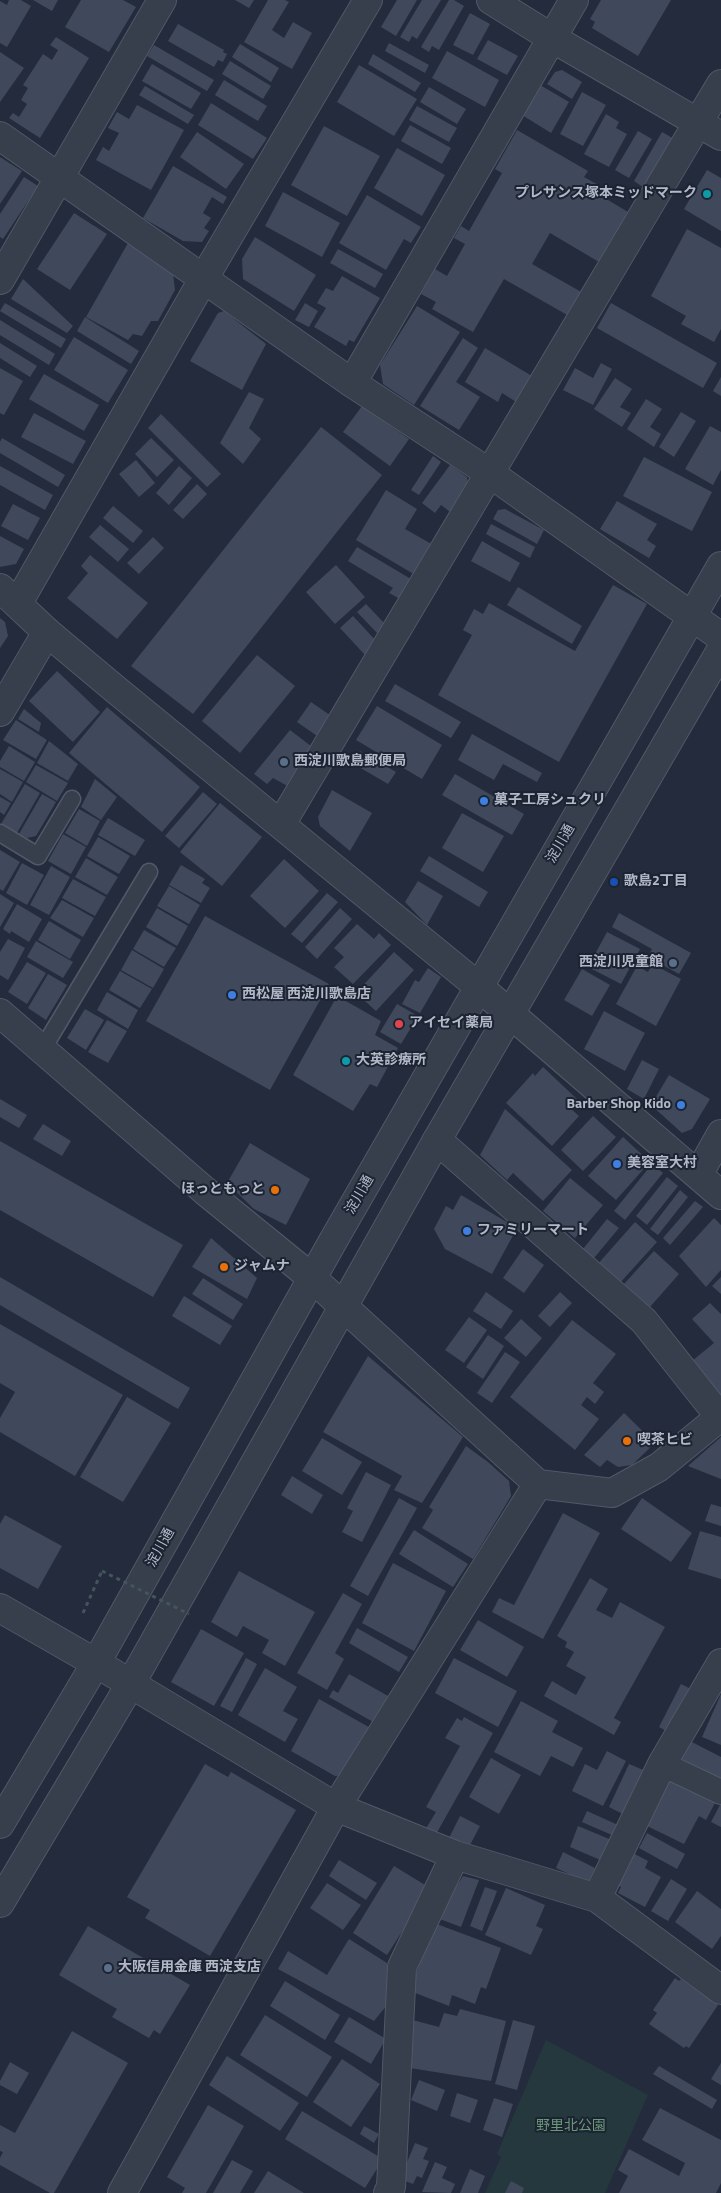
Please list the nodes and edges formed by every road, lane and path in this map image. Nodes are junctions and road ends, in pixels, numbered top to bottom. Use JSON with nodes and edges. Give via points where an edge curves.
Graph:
{"nodes":[{"id":1,"x":162,"y":0,"type":"edge"},
{"id":2,"x":368,"y":0,"type":"edge"},
{"id":3,"x":491,"y":0,"type":"edge"},
{"id":4,"x":574,"y":0,"type":"edge"},
{"id":5,"x":552,"y":38,"type":"junction"},
{"id":6,"x":721,"y":84,"type":"edge"},
{"id":7,"x":710,"y":129,"type":"edge"},
{"id":8,"x":0,"y":136,"type":"edge"},
{"id":9,"x":60,"y":178,"type":"junction"},
{"id":10,"x":204,"y":278,"type":"junction"},
{"id":11,"x":0,"y":280,"type":"edge"},
{"id":12,"x":352,"y":383,"type":"junction"},
{"id":13,"x":491,"y":474,"type":"junction"},
{"id":14,"x":721,"y":566,"type":"edge"},
{"id":15,"x":9,"y":595,"type":"edge"},
{"id":16,"x":692,"y":616,"type":"junction"},
{"id":17,"x":47,"y":632,"type":"junction"},
{"id":18,"x":721,"y":637,"type":"edge"},
{"id":19,"x":721,"y":650,"type":"edge"},
{"id":20,"x":0,"y":712,"type":"edge"},
{"id":21,"x":72,"y":799,"type":"dead end"},
{"id":22,"x":282,"y":824,"type":"junction"},
{"id":23,"x":0,"y":834,"type":"edge"},
{"id":24,"x":149,"y":872,"type":"dead end"},
{"id":25,"x":479,"y":987,"type":"junction"},
{"id":26,"x":0,"y":1013,"type":"edge"},
{"id":27,"x":510,"y":1014,"type":"junction"},
{"id":28,"x":42,"y":1050,"type":"junction"},
{"id":29,"x":721,"y":1134,"type":"edge"},
{"id":30,"x":437,"y":1140,"type":"junction"},
{"id":31,"x":698,"y":1175,"type":"junction"},
{"id":32,"x":721,"y":1195,"type":"edge"},
{"id":33,"x":312,"y":1278,"type":"junction"},
{"id":34,"x":343,"y":1306,"type":"junction"},
{"id":35,"x":720,"y":1417,"type":"edge"},
{"id":36,"x":538,"y":1484,"type":"junction"},
{"id":37,"x":0,"y":1608,"type":"edge"},
{"id":38,"x":83,"y":1613,"type":"dead end"},
{"id":39,"x":189,"y":1614,"type":"dead end"},
{"id":40,"x":96,"y":1663,"type":"junction"},
{"id":41,"x":721,"y":1663,"type":"edge"},
{"id":42,"x":130,"y":1684,"type":"junction"},
{"id":43,"x":662,"y":1764,"type":"junction"},
{"id":44,"x":721,"y":1792,"type":"edge"},
{"id":45,"x":336,"y":1807,"type":"junction"},
{"id":46,"x":0,"y":1824,"type":"edge"},
{"id":47,"x":455,"y":1854,"type":"junction"},
{"id":48,"x":597,"y":1898,"type":"junction"},
{"id":49,"x":0,"y":1903,"type":"edge"},
{"id":50,"x":721,"y":1990,"type":"edge"},
{"id":51,"x":395,"y":2191,"type":"edge"},
{"id":52,"x":122,"y":2193,"type":"edge"}],
"edges":[{"from":1,"to":9,"type":"street"},
{"from":2,"to":10,"type":"street"},
{"from":3,"to":5,"type":"street"},
{"from":4,"to":5,"type":"street"},
{"from":5,"to":7,"type":"street"},
{"from":5,"to":12,"type":"street"},
{"from":6,"to":7,"type":"street"},
{"from":7,"to":13,"type":"street"},
{"from":8,"to":9,"type":"street"},
{"from":9,"to":10,"type":"street"},
{"from":9,"to":11,"type":"street"},
{"from":10,"to":12,"type":"street"},
{"from":10,"to":15,"type":"street"},
{"from":12,"to":13,"type":"street"},
{"from":13,"to":16,"type":"street"},
{"from":13,"to":22,"type":"street"},
{"from":14,"to":16,"type":"street","name":"淀川通"},
{"from":15,"to":17,"type":"street"},
{"from":16,"to":18,"type":"street"},
{"from":16,"to":25,"type":"street","name":"淀川通"},
{"from":17,"to":20,"type":"street"},
{"from":17,"to":22,"type":"street"},
{"from":19,"to":27,"type":"street"},
{"from":21,"to":23,"type":"lane","via":[[38,856]]},
{"from":22,"to":25,"type":"street"},
{"from":24,"to":28,"type":"lane"},
{"from":25,"to":27,"type":"street"},
{"from":25,"to":33,"type":"street","name":"淀川通"},
{"from":26,"to":28,"type":"street"},
{"from":27,"to":30,"type":"street"},
{"from":27,"to":31,"type":"street"},
{"from":28,"to":33,"type":"street","via":[[205,1191]]},
{"from":29,"to":31,"type":"street"},
{"from":30,"to":34,"type":"street"},
{"from":30,"to":35,"type":"street","via":[[644,1321]]},
{"from":31,"to":32,"type":"street"},
{"from":33,"to":34,"type":"street"},
{"from":33,"to":40,"type":"street","name":"淀川通"},
{"from":34,"to":36,"type":"street"},
{"from":34,"to":42,"type":"street"},
{"from":35,"to":36,"type":"street","via":[[659,1467],[612,1493]]},
{"from":36,"to":45,"type":"street"},
{"from":37,"to":40,"type":"street"},
{"from":38,"to":39,"type":"path","bridge":true,"via":[[102,1571]]},
{"from":40,"to":42,"type":"street"},
{"from":40,"to":46,"type":"street","name":"淀川通"},
{"from":41,"to":43,"type":"street"},
{"from":42,"to":45,"type":"street"},
{"from":42,"to":49,"type":"street"},
{"from":43,"to":44,"type":"street"},
{"from":43,"to":48,"type":"street"},
{"from":45,"to":47,"type":"street"},
{"from":45,"to":52,"type":"street"},
{"from":47,"to":48,"type":"street"},
{"from":47,"to":51,"type":"street","via":[[402,1967]]},
{"from":48,"to":50,"type":"street"}]}
